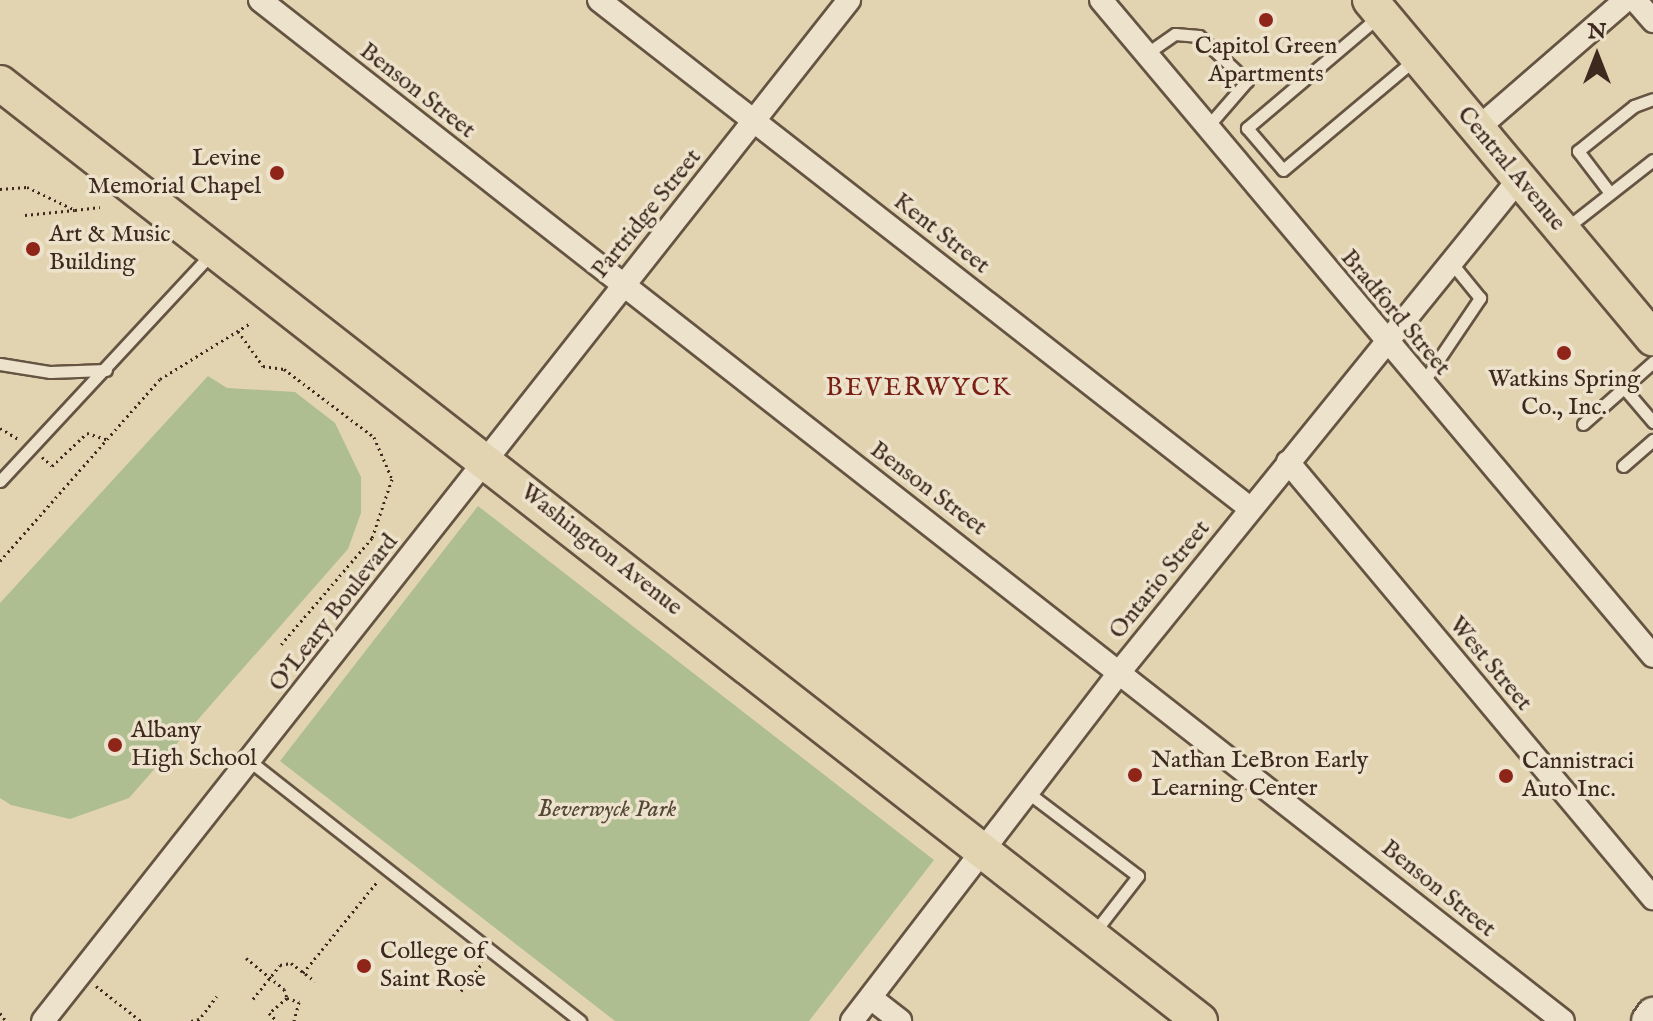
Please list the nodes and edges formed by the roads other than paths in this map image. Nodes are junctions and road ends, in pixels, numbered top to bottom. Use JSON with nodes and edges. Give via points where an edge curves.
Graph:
{"nodes":[{"id":1,"x":260,"y":0,"type":"edge"},
{"id":2,"x":599,"y":0,"type":"edge"},
{"id":3,"x":849,"y":0,"type":"edge"},
{"id":4,"x":1101,"y":0,"type":"edge"},
{"id":5,"x":1626,"y":0,"type":"edge"},
{"id":6,"x":1635,"y":0,"type":"edge"},
{"id":7,"x":1376,"y":7,"type":"edge"},
{"id":8,"x":1653,"y":21,"type":"edge"},
{"id":9,"x":1146,"y":54,"type":"junction"},
{"id":10,"x":1417,"y":57,"type":"junction"},
{"id":11,"x":0,"y":83,"type":"edge"},
{"id":12,"x":1653,"y":99,"type":"edge"},
{"id":13,"x":754,"y":121,"type":"junction"},
{"id":14,"x":1207,"y":127,"type":"junction"},
{"id":15,"x":1478,"y":128,"type":"junction"},
{"id":16,"x":1653,"y":160,"type":"edge"},
{"id":17,"x":1519,"y":179,"type":"junction"},
{"id":18,"x":1610,"y":193,"type":"junction"},
{"id":19,"x":1562,"y":231,"type":"junction"},
{"id":20,"x":215,"y":250,"type":"junction"},
{"id":21,"x":1449,"y":260,"type":"junction"},
{"id":22,"x":623,"y":286,"type":"junction"},
{"id":23,"x":1653,"y":338,"type":"edge"},
{"id":24,"x":1384,"y":341,"type":"junction"},
{"id":25,"x":1653,"y":362,"type":"edge"},
{"id":26,"x":0,"y":364,"type":"edge"},
{"id":27,"x":106,"y":370,"type":"junction"},
{"id":28,"x":1421,"y":385,"type":"junction"},
{"id":29,"x":1624,"y":388,"type":"junction"},
{"id":30,"x":1653,"y":422,"type":"edge"},
{"id":31,"x":1583,"y":424,"type":"dead end"},
{"id":32,"x":1653,"y":440,"type":"edge"},
{"id":33,"x":486,"y":460,"type":"junction"},
{"id":34,"x":1288,"y":462,"type":"junction"},
{"id":35,"x":1623,"y":466,"type":"dead end"},
{"id":36,"x":0,"y":481,"type":"edge"},
{"id":37,"x":1251,"y":509,"type":"junction"},
{"id":38,"x":1653,"y":656,"type":"edge"},
{"id":39,"x":1121,"y":670,"type":"junction"},
{"id":40,"x":251,"y":762,"type":"junction"},
{"id":41,"x":1031,"y":795,"type":"junction"},
{"id":42,"x":985,"y":851,"type":"junction"},
{"id":43,"x":1653,"y":898,"type":"edge"},
{"id":44,"x":1091,"y":936,"type":"junction"},
{"id":45,"x":871,"y":998,"type":"junction"},
{"id":46,"x":1653,"y":1014,"type":"edge"},
{"id":47,"x":43,"y":1021,"type":"edge"},
{"id":48,"x":580,"y":1021,"type":"edge"},
{"id":49,"x":852,"y":1021,"type":"edge"},
{"id":50,"x":900,"y":1021,"type":"edge"},
{"id":51,"x":1200,"y":1021,"type":"edge"},
{"id":52,"x":1563,"y":1021,"type":"edge"},
{"id":53,"x":1648,"y":1021,"type":"edge"}],
"edges":[{"from":1,"to":22,"type":"street","name":"Benson Street"},
{"from":2,"to":13,"type":"street","name":"Kent Street"},
{"from":3,"to":13,"type":"street","name":"Partridge Street"},
{"from":4,"to":9,"type":"street","name":"Bradford Street"},
{"from":5,"to":15,"type":"street"},
{"from":6,"to":8,"type":"street"},
{"from":7,"to":10,"type":"main road","name":"Central Avenue"},
{"from":7,"to":10,"type":"lane","via":[[1247,128],[1283,170]]},
{"from":9,"to":14,"type":"street","name":"Bradford Street"},
{"from":9,"to":14,"type":"lane","via":[[1175,34],[1199,36],[1247,81]]},
{"from":10,"to":15,"type":"main road","name":"Central Avenue"},
{"from":11,"to":20,"type":"main road","name":"Washington Avenue"},
{"from":12,"to":18,"type":"lane","via":[[1634,106],[1578,151]]},
{"from":13,"to":22,"type":"street","name":"Partridge Street"},
{"from":13,"to":37,"type":"street","name":"Kent Street"},
{"from":14,"to":24,"type":"street","name":"Bradford Street"},
{"from":15,"to":17,"type":"main road","name":"Central Avenue"},
{"from":16,"to":18,"type":"lane"},
{"from":17,"to":19,"type":"main road","name":"Central Avenue"},
{"from":17,"to":21,"type":"street","name":"Ontario Street"},
{"from":18,"to":19,"type":"lane"},
{"from":19,"to":23,"type":"main road","name":"Central Avenue"},
{"from":20,"to":27,"type":"lane"},
{"from":20,"to":33,"type":"main road","name":"Washington Avenue"},
{"from":21,"to":24,"type":"street","name":"Ontario Street"},
{"from":21,"to":28,"type":"lane","via":[[1480,298]]},
{"from":22,"to":33,"type":"street","name":"Partridge Street"},
{"from":22,"to":39,"type":"street","name":"Benson Street"},
{"from":24,"to":28,"type":"street","name":"Bradford Street"},
{"from":24,"to":34,"type":"street","name":"Ontario Street"},
{"from":25,"to":29,"type":"lane"},
{"from":26,"to":27,"type":"lane","via":[[50,372]]},
{"from":27,"to":36,"type":"lane"},
{"from":28,"to":38,"type":"street","name":"Bradford Street"},
{"from":29,"to":30,"type":"lane"},
{"from":29,"to":31,"type":"lane"},
{"from":32,"to":35,"type":"lane"},
{"from":33,"to":40,"type":"street","name":"O'Leary Boulevard"},
{"from":33,"to":42,"type":"main road","name":"Washington Avenue"},
{"from":34,"to":37,"type":"street","name":"Ontario Street"},
{"from":34,"to":43,"type":"street","name":"West Street"},
{"from":37,"to":39,"type":"street","name":"Ontario Street"},
{"from":39,"to":41,"type":"street","name":"Ontario Street"},
{"from":39,"to":52,"type":"street","name":"Benson Street"},
{"from":40,"to":47,"type":"street","name":"O'Leary Boulevard"},
{"from":40,"to":48,"type":"lane"},
{"from":41,"to":42,"type":"street","name":"Ontario Street"},
{"from":41,"to":44,"type":"lane","via":[[1138,876]]},
{"from":42,"to":44,"type":"main road","name":"Washington Avenue"},
{"from":42,"to":45,"type":"street","name":"Ontario Street"},
{"from":44,"to":51,"type":"main road","name":"Washington Avenue"},
{"from":45,"to":49,"type":"street","name":"Ontario Street"},
{"from":45,"to":50,"type":"street"},
{"from":46,"to":53,"type":"street"}]}
